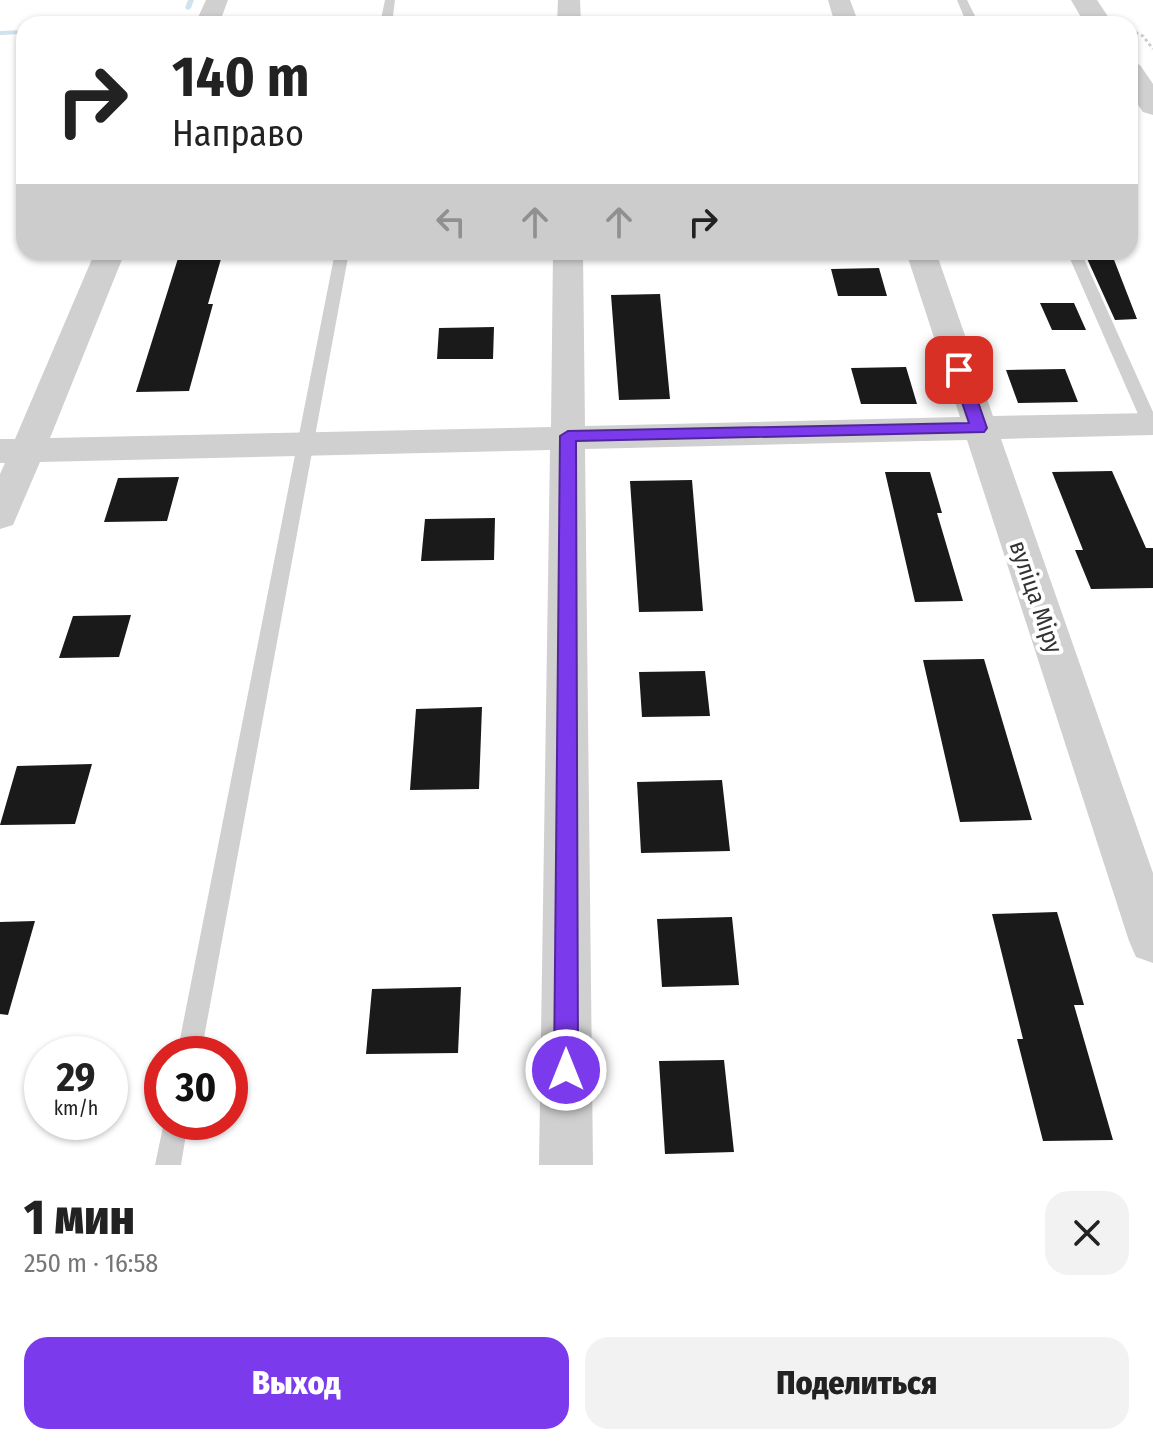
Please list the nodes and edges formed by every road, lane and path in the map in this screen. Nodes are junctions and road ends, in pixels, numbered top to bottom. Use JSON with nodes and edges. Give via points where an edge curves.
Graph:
{"nodes":[{"id":1,"x":1138,"y":34,"type":"edge"},
{"id":2,"x":1143,"y":36,"type":"junction"},
{"id":3,"x":1153,"y":36,"type":"edge"},
{"id":4,"x":1153,"y":49,"type":"edge"},
{"id":5,"x":1138,"y":83,"type":"edge"},
{"id":6,"x":1153,"y":106,"type":"edge"},
{"id":7,"x":106,"y":260,"type":"edge"},
{"id":8,"x":340,"y":260,"type":"edge"},
{"id":9,"x":568,"y":260,"type":"edge"},
{"id":10,"x":924,"y":260,"type":"edge"},
{"id":11,"x":1078,"y":260,"type":"edge"},
{"id":12,"x":1152,"y":426,"type":"edge"},
{"id":13,"x":978,"y":428,"type":"junction"},
{"id":14,"x":568,"y":436,"type":"junction"},
{"id":15,"x":306,"y":441,"type":"junction"},
{"id":16,"x":14,"y":451,"type":"edge"},
{"id":17,"x":0,"y":516,"type":"edge"},
{"id":18,"x":1153,"y":941,"type":"edge"},
{"id":19,"x":192,"y":1036,"type":"edge"},
{"id":20,"x":173,"y":1140,"type":"edge"},
{"id":21,"x":168,"y":1165,"type":"edge"},
{"id":22,"x":566,"y":1165,"type":"edge"}],
"edges":[{"from":1,"to":2,"type":"path"},
{"from":2,"to":3,"type":"path"},
{"from":2,"to":4,"type":"path"},
{"from":5,"to":6,"type":"street"},
{"from":7,"to":16,"type":"street"},
{"from":8,"to":15,"type":"lane"},
{"from":9,"to":14,"type":"street"},
{"from":10,"to":13,"type":"street","name":"вуліца Міру"},
{"from":11,"to":12,"type":"lane"},
{"from":12,"to":13,"type":"street"},
{"from":13,"to":14,"type":"street"},
{"from":13,"to":18,"type":"street","name":"вуліца Міру"},
{"from":14,"to":15,"type":"street"},
{"from":14,"to":22,"type":"street"},
{"from":15,"to":16,"type":"street"},
{"from":15,"to":19,"type":"lane"},
{"from":16,"to":17,"type":"street"},
{"from":20,"to":21,"type":"lane"}]}
